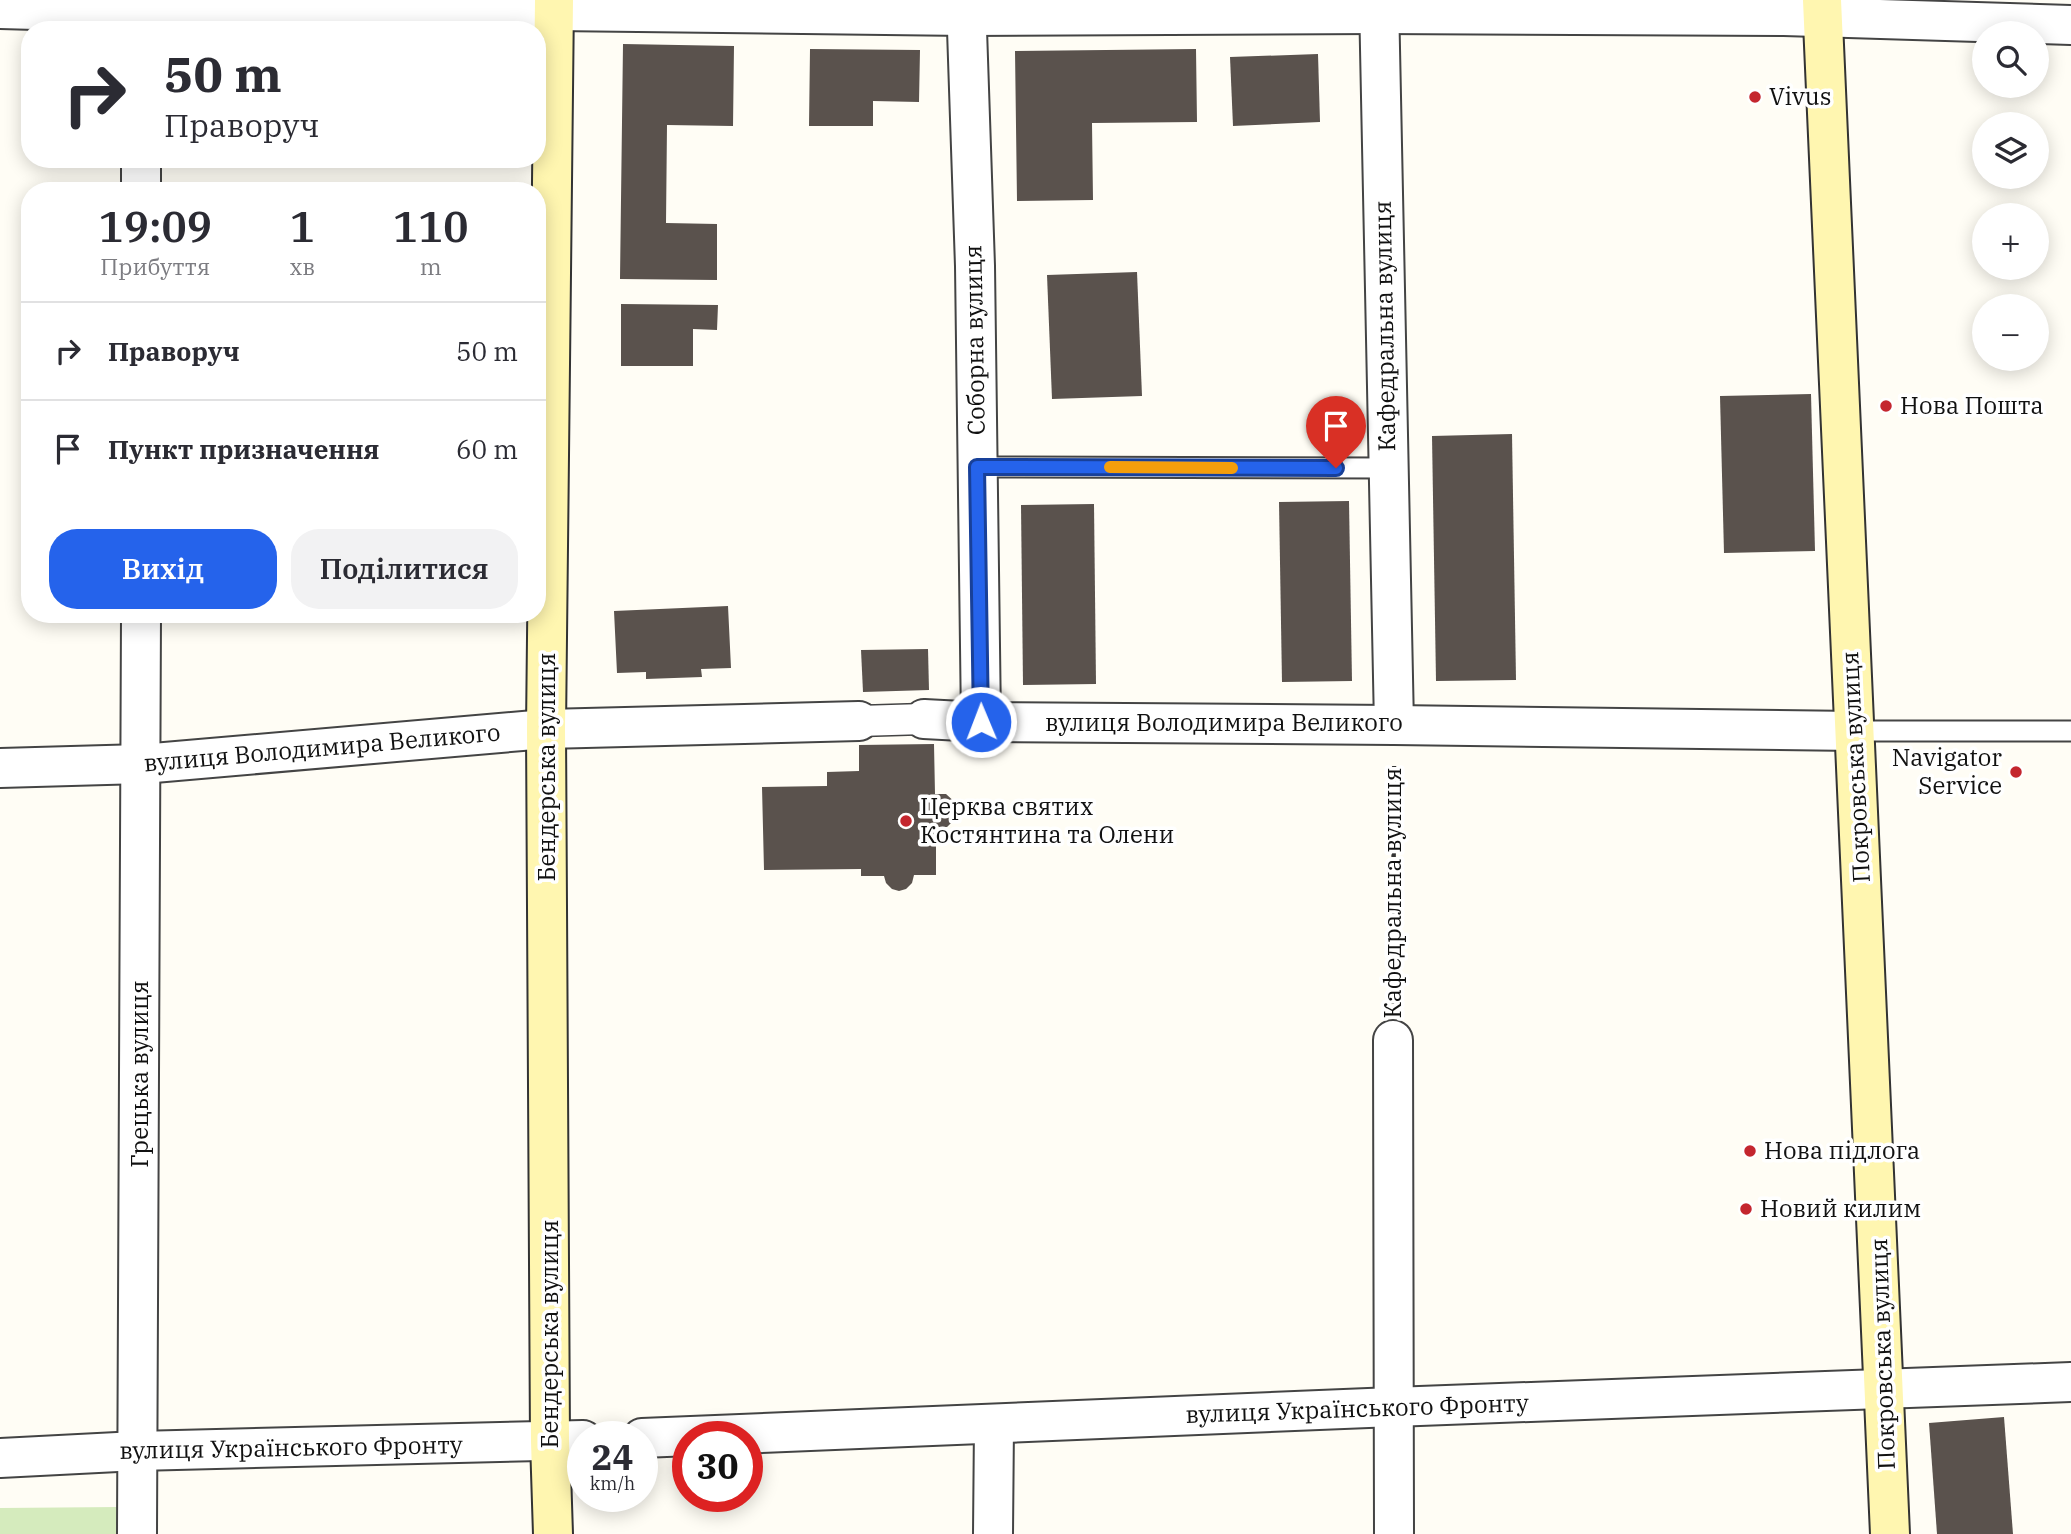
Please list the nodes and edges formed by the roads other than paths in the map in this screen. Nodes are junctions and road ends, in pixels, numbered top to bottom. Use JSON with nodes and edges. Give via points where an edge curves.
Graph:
{"nodes":[{"id":1,"x":554,"y":6,"type":"edge"},
{"id":2,"x":1379,"y":7,"type":"edge"},
{"id":3,"x":967,"y":8,"type":"edge"},
{"id":4,"x":0,"y":9,"type":"edge"},
{"id":5,"x":1822,"y":9,"type":"edge"},
{"id":6,"x":141,"y":14,"type":"edge"},
{"id":7,"x":2071,"y":25,"type":"edge"},
{"id":8,"x":977,"y":467,"type":"junction"},
{"id":9,"x":1388,"y":468,"type":"junction"},
{"id":10,"x":141,"y":623,"type":"edge"},
{"id":11,"x":924,"y":719,"type":"joint"},
{"id":12,"x":859,"y":721,"type":"joint"},
{"id":13,"x":981,"y":722,"type":"junction"},
{"id":14,"x":1394,"y":724,"type":"junction"},
{"id":15,"x":546,"y":729,"type":"junction"},
{"id":16,"x":1855,"y":731,"type":"junction"},
{"id":17,"x":2071,"y":731,"type":"edge"},
{"id":18,"x":142,"y":764,"type":"junction"},
{"id":19,"x":0,"y":768,"type":"edge"},
{"id":20,"x":1393,"y":1040,"type":"road end"},
{"id":21,"x":2071,"y":1382,"type":"edge"},
{"id":22,"x":1885,"y":1390,"type":"junction"},
{"id":23,"x":1393,"y":1407,"type":"junction"},
{"id":24,"x":994,"y":1424,"type":"junction"},
{"id":25,"x":658,"y":1437,"type":"edge"},
{"id":26,"x":567,"y":1441,"type":"edge"},
{"id":27,"x":137,"y":1451,"type":"junction"},
{"id":28,"x":0,"y":1458,"type":"edge"},
{"id":29,"x":137,"y":1534,"type":"edge"},
{"id":30,"x":553,"y":1534,"type":"edge"},
{"id":31,"x":993,"y":1534,"type":"edge"},
{"id":32,"x":1394,"y":1534,"type":"edge"},
{"id":33,"x":1890,"y":1534,"type":"edge"}],
"edges":[{"from":1,"to":3,"type":"street"},
{"from":1,"to":6,"type":"street"},
{"from":1,"to":15,"type":"main road","name":"Бендерська вулиця"},
{"from":2,"to":3,"type":"street"},
{"from":2,"to":5,"type":"street"},
{"from":2,"to":9,"type":"street","name":"Кафедральна вулиця"},
{"from":3,"to":8,"type":"street","name":"Соборна вулиця"},
{"from":4,"to":6,"type":"street"},
{"from":5,"to":7,"type":"street"},
{"from":5,"to":16,"type":"main road","name":"Покровська вулиця"},
{"from":8,"to":9,"type":"lane"},
{"from":8,"to":13,"type":"street","name":"Соборна вулиця"},
{"from":9,"to":14,"type":"street","name":"Кафедральна вулиця"},
{"from":10,"to":18,"type":"street","name":"Грецька вулиця"},
{"from":11,"to":12,"type":"street","name":"вулиця Володимира Великого"},
{"from":11,"to":13,"type":"street","name":"вулиця Володимира Великого"},
{"from":12,"to":15,"type":"street","name":"вулиця Володимира Великого"},
{"from":13,"to":14,"type":"street","name":"вулиця Володимира Великого"},
{"from":14,"to":16,"type":"street","name":"вулиця Володимира Великого"},
{"from":15,"to":18,"type":"street","name":"вулиця Володимира Великого"},
{"from":15,"to":26,"type":"main road","name":"Бендерська вулиця"},
{"from":16,"to":17,"type":"lane","name":"вулиця Володимира Великого"},
{"from":16,"to":22,"type":"main road","name":"Покровська вулиця"},
{"from":18,"to":19,"type":"street","name":"вулиця Володимира Великого"},
{"from":18,"to":27,"type":"street","name":"Грецька вулиця"},
{"from":20,"to":23,"type":"street","name":"Кафедральна вулиця"},
{"from":21,"to":22,"type":"street","name":"вулиця Українського Фронту"},
{"from":22,"to":23,"type":"street","name":"вулиця Українського Фронту"},
{"from":22,"to":33,"type":"main road","name":"Покровська вулиця"},
{"from":23,"to":24,"type":"street","name":"вулиця Українського Фронту"},
{"from":23,"to":32,"type":"street","name":"Кафедральна вулиця"},
{"from":24,"to":25,"type":"street","name":"вулиця Українського Фронту"},
{"from":24,"to":31,"type":"street"},
{"from":26,"to":27,"type":"street","name":"вулиця Українського Фронту"},
{"from":26,"to":30,"type":"main road","name":"Бендерська вулиця"},
{"from":27,"to":28,"type":"street","name":"вулиця Українського Фронту"},
{"from":27,"to":29,"type":"street","name":"Грецька вулиця"}]}
